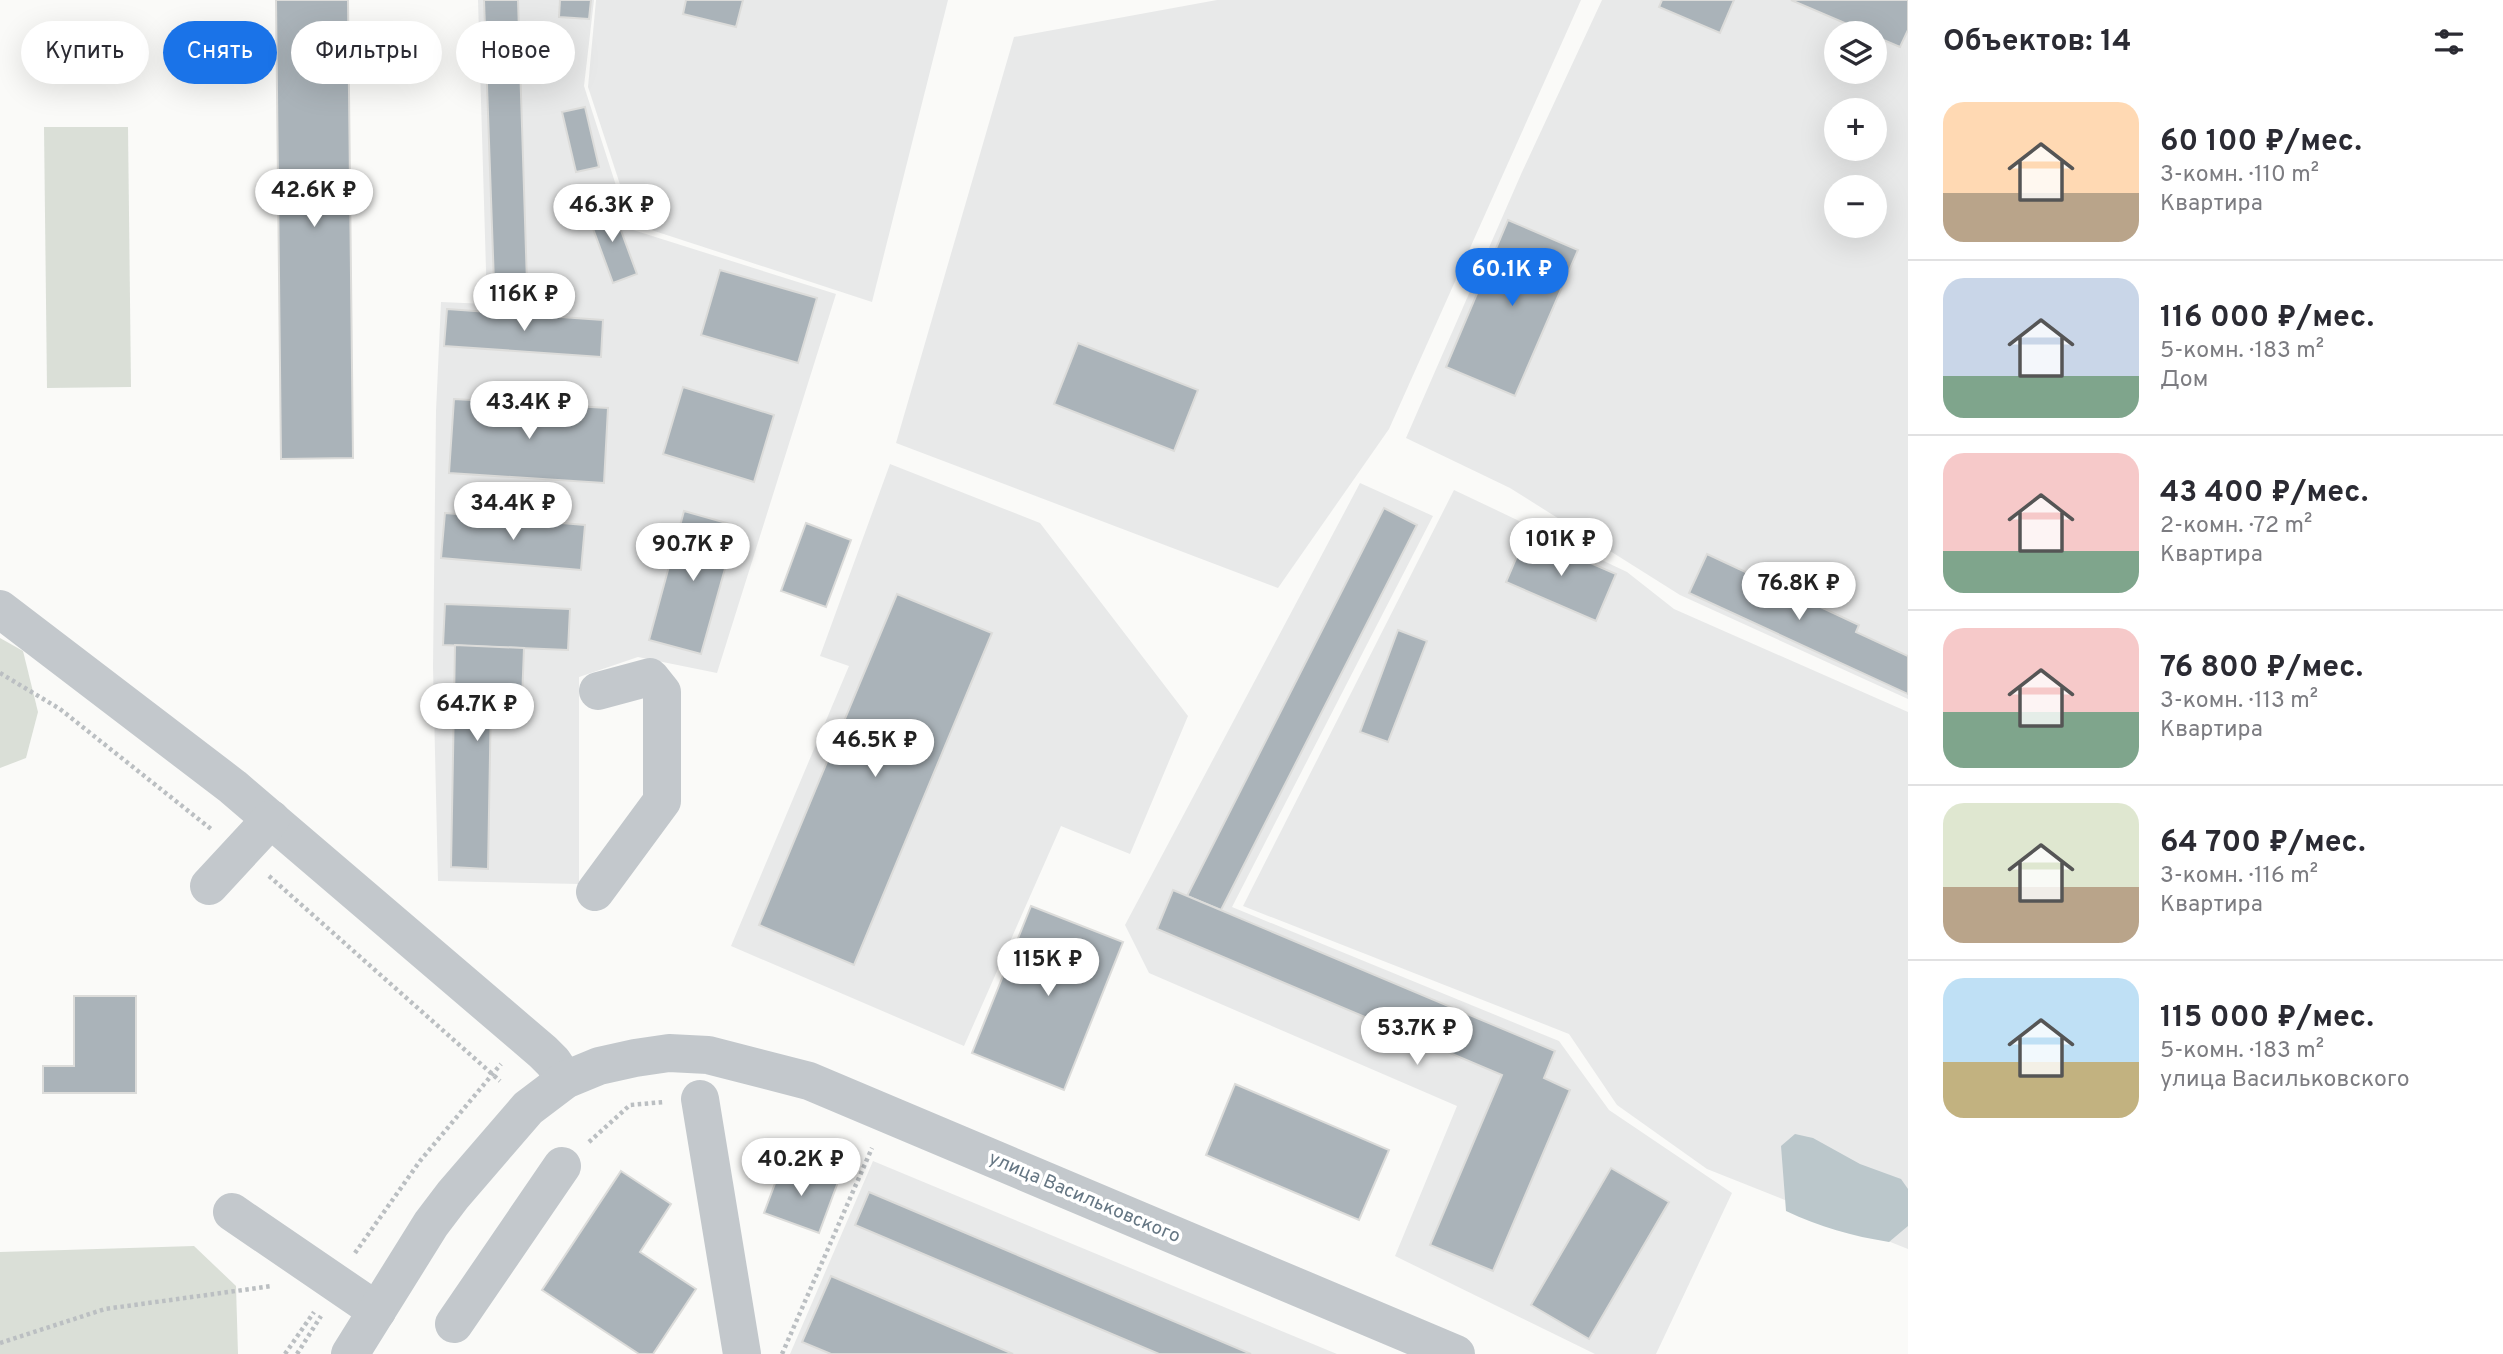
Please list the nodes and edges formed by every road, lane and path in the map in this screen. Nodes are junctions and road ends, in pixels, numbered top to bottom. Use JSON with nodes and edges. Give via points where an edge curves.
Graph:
{"nodes":[{"id":1,"x":0,"y":609,"type":"edge"},
{"id":2,"x":0,"y":673,"type":"edge"},
{"id":3,"x":598,"y":691,"type":"dead end"},
{"id":4,"x":271,"y":819,"type":"junction"},
{"id":5,"x":241,"y":852,"type":"junction"},
{"id":6,"x":209,"y":886,"type":"dead end"},
{"id":7,"x":596,"y":892,"type":"dead end"},
{"id":8,"x":503,"y":1062,"type":"dead end"},
{"id":9,"x":492,"y":1074,"type":"junction"},
{"id":10,"x":565,"y":1080,"type":"junction"},
{"id":11,"x":492,"y":1091,"type":"dead end"},
{"id":12,"x":700,"y":1099,"type":"joint"},
{"id":13,"x":888,"y":1112,"type":"junction"},
{"id":14,"x":562,"y":1166,"type":"joint"},
{"id":15,"x":232,"y":1212,"type":"dead end"},
{"id":16,"x":284,"y":1284,"type":"dead end"},
{"id":17,"x":338,"y":1285,"type":"junction"},
{"id":18,"x":377,"y":1311,"type":"junction"},
{"id":19,"x":454,"y":1324,"type":"dead end"},
{"id":20,"x":0,"y":1343,"type":"edge"},
{"id":21,"x":285,"y":1354,"type":"edge"},
{"id":22,"x":297,"y":1354,"type":"edge"},
{"id":23,"x":350,"y":1354,"type":"edge"},
{"id":24,"x":742,"y":1354,"type":"edge"},
{"id":25,"x":782,"y":1354,"type":"edge"},
{"id":26,"x":1456,"y":1354,"type":"edge"}],
"edges":[{"from":1,"to":4,"type":"street"},
{"from":2,"to":5,"type":"path","via":[[60,709]]},
{"from":3,"to":7,"type":"street","via":[[650,677],[662,692],[662,801]]},
{"from":4,"to":5,"type":"street"},
{"from":4,"to":10,"type":"street","via":[[543,1052]]},
{"from":5,"to":6,"type":"street"},
{"from":5,"to":9,"type":"path"},
{"from":8,"to":9,"type":"path"},
{"from":9,"to":11,"type":"path","via":[[501,1080]]},
{"from":9,"to":17,"type":"path","via":[[420,1161]]},
{"from":10,"to":13,"type":"street","name":"улица Васильковского","via":[[635,1058],[670,1053],[708,1055],[809,1081]]},
{"from":10,"to":18,"type":"street","name":"улица Васильковского","via":[[528,1108],[453,1195]]},
{"from":12,"to":14,"type":"path","via":[[629,1105]]},
{"from":12,"to":24,"type":"street"},
{"from":13,"to":25,"type":"path"},
{"from":13,"to":26,"type":"street","name":"улица Васильковского"},
{"from":14,"to":19,"type":"street"},
{"from":15,"to":17,"type":"street"},
{"from":16,"to":20,"type":"path","via":[[105,1309]]},
{"from":17,"to":18,"type":"street"},
{"from":17,"to":21,"type":"path"},
{"from":17,"to":22,"type":"path"},
{"from":18,"to":23,"type":"street","name":"улица Васильковского"}]}
